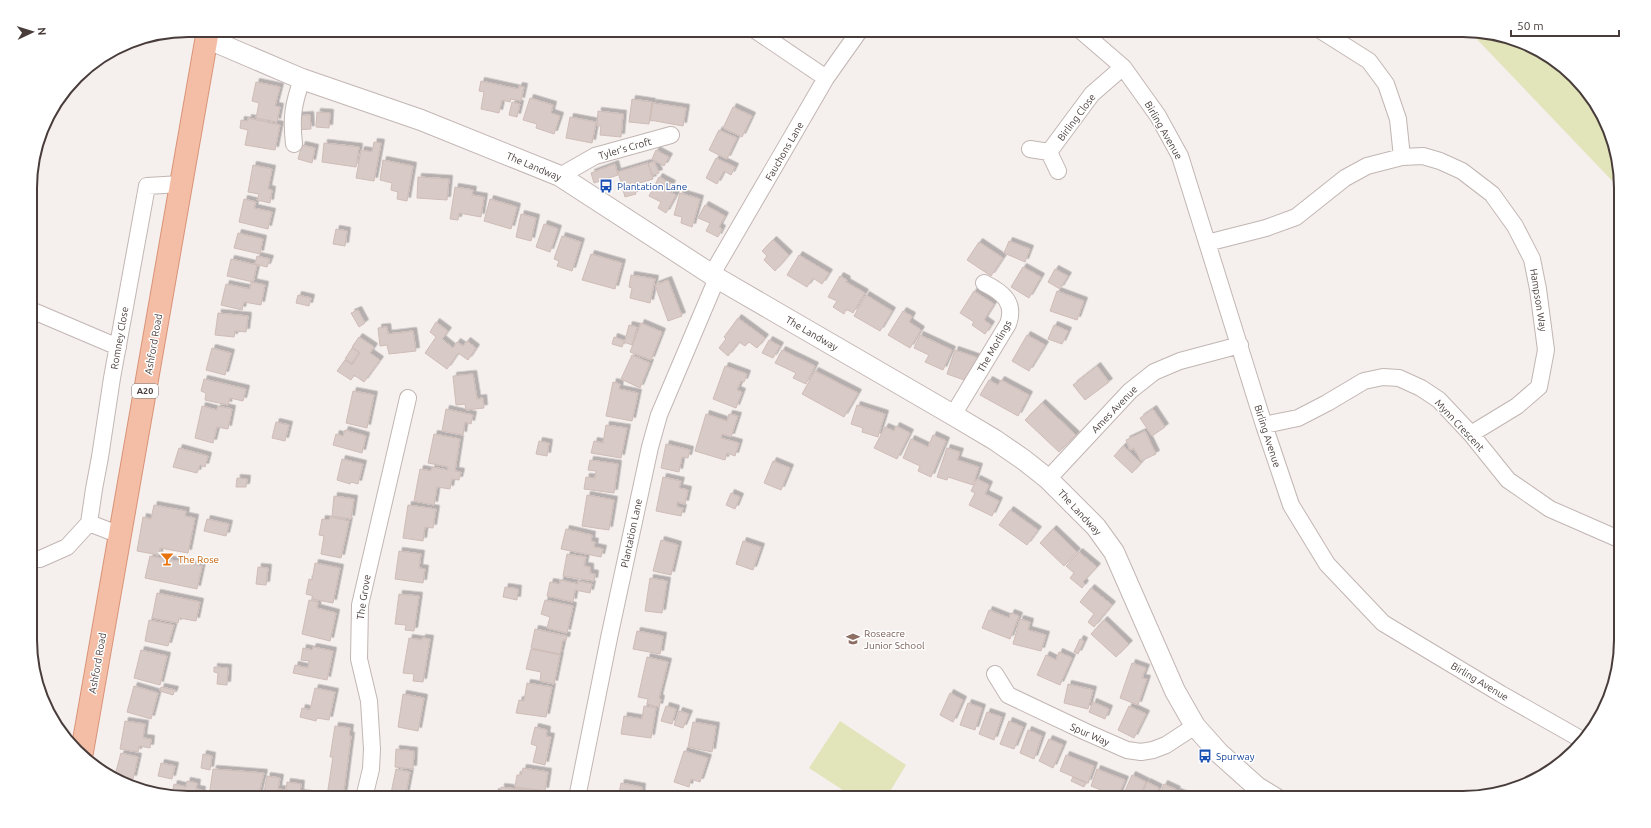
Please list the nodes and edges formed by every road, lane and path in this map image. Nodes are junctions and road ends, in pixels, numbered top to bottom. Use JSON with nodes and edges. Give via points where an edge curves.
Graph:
{"nodes":[{"id":1,"x":206,"y":37,"type":"edge"},
{"id":2,"x":213,"y":37,"type":"edge"},
{"id":3,"x":765,"y":37,"type":"edge"},
{"id":4,"x":855,"y":37,"type":"edge"},
{"id":5,"x":1088,"y":37,"type":"edge"},
{"id":6,"x":1331,"y":37,"type":"edge"},
{"id":7,"x":1123,"y":67,"type":"junction"},
{"id":8,"x":826,"y":78,"type":"junction"},
{"id":9,"x":302,"y":79,"type":"junction"},
{"id":10,"x":672,"y":135,"type":"dead end"},
{"id":11,"x":294,"y":144,"type":"dead end"},
{"id":12,"x":1030,"y":149,"type":"dead end"},
{"id":13,"x":1049,"y":152,"type":"junction"},
{"id":14,"x":1402,"y":157,"type":"junction"},
{"id":15,"x":1058,"y":171,"type":"dead end"},
{"id":16,"x":560,"y":176,"type":"junction"},
{"id":17,"x":181,"y":184,"type":"junction"},
{"id":18,"x":1207,"y":243,"type":"junction"},
{"id":19,"x":714,"y":276,"type":"junction"},
{"id":20,"x":984,"y":283,"type":"dead end"},
{"id":21,"x":37,"y":313,"type":"edge"},
{"id":22,"x":1240,"y":346,"type":"junction"},
{"id":23,"x":118,"y":347,"type":"junction"},
{"id":24,"x":408,"y":398,"type":"dead end"},
{"id":25,"x":953,"y":415,"type":"junction"},
{"id":26,"x":1264,"y":425,"type":"junction"},
{"id":27,"x":1471,"y":434,"type":"junction"},
{"id":28,"x":1048,"y":479,"type":"junction"},
{"id":29,"x":89,"y":523,"type":"junction"},
{"id":30,"x":120,"y":535,"type":"junction"},
{"id":31,"x":1614,"y":537,"type":"edge"},
{"id":32,"x":37,"y":559,"type":"edge"},
{"id":33,"x":995,"y":674,"type":"dead end"},
{"id":34,"x":1195,"y":726,"type":"junction"},
{"id":35,"x":1579,"y":738,"type":"edge"},
{"id":36,"x":83,"y":749,"type":"edge"},
{"id":37,"x":366,"y":791,"type":"edge"},
{"id":38,"x":578,"y":791,"type":"edge"},
{"id":39,"x":1264,"y":791,"type":"edge"}],
"edges":[{"from":1,"to":17,"type":"main road","name":"Ashford Road","number":"A20"},
{"from":2,"to":9,"type":"street","name":"The Landway"},
{"from":3,"to":8,"type":"street"},
{"from":4,"to":8,"type":"street","name":"Fauchons Lane"},
{"from":5,"to":7,"type":"street","name":"Birling Avenue"},
{"from":6,"to":14,"type":"street","via":[[1369,61],[1386,84],[1398,119]]},
{"from":7,"to":13,"type":"street","name":"Birling Close","via":[[1092,94]]},
{"from":7,"to":18,"type":"street","name":"Birling Avenue","via":[[1158,116],[1180,156]]},
{"from":8,"to":19,"type":"street","name":"Fauchons Lane"},
{"from":9,"to":11,"type":"street","via":[[292,113]]},
{"from":9,"to":16,"type":"street","name":"The Landway","via":[[421,120]]},
{"from":10,"to":16,"type":"street","name":"Tyler's Croft","via":[[595,156]]},
{"from":12,"to":13,"type":"street"},
{"from":13,"to":15,"type":"street"},
{"from":14,"to":18,"type":"street","name":"Hampson Way","via":[[1368,166],[1345,178],[1296,217],[1266,228]]},
{"from":14,"to":27,"type":"street","name":"Hampson Way","via":[[1423,156],[1440,160],[1462,171],[1492,194],[1515,226],[1532,258],[1546,350],[1540,387],[1517,406]]},
{"from":16,"to":19,"type":"street","name":"The Landway"},
{"from":17,"to":23,"type":"street","name":"Romney Close","via":[[147,186]]},
{"from":17,"to":30,"type":"main road","name":"Ashford Road","number":"A20"},
{"from":18,"to":22,"type":"street","name":"Birling Avenue"},
{"from":19,"to":25,"type":"street","name":"The Landway"},
{"from":19,"to":38,"type":"street","name":"Plantation Lane","via":[[659,415],[650,447],[608,638]]},
{"from":20,"to":25,"type":"street","name":"The Morlings","via":[[999,290],[1008,302],[1011,316]]},
{"from":21,"to":23,"type":"street"},
{"from":22,"to":26,"type":"street","name":"Birling Avenue"},
{"from":22,"to":28,"type":"street","name":"Ames Avenue","via":[[1180,361],[1154,372],[1130,391]]},
{"from":23,"to":29,"type":"street","name":"Romney Close"},
{"from":24,"to":37,"type":"street","name":"The Grove","via":[[360,605],[359,659],[368,701],[372,749]]},
{"from":25,"to":28,"type":"street","name":"The Landway","via":[[995,440]]},
{"from":26,"to":27,"type":"street","name":"Mynn Crescent","via":[[1298,418],[1364,381],[1382,377],[1399,378],[1421,388],[1439,400]]},
{"from":26,"to":35,"type":"street","name":"Birling Avenue","via":[[1291,505],[1327,564],[1383,623]]},
{"from":27,"to":31,"type":"street","name":"Mynn Crescent","via":[[1508,480],[1550,509]]},
{"from":28,"to":34,"type":"street","name":"The Landway","via":[[1096,527],[1114,552],[1172,684]]},
{"from":29,"to":30,"type":"street"},
{"from":29,"to":32,"type":"street","via":[[67,547]]},
{"from":30,"to":36,"type":"main road","name":"Ashford Road","number":"A20"},
{"from":33,"to":34,"type":"street","name":"Spur Way","via":[[1008,695],[1127,750],[1153,750],[1166,745]]},
{"from":34,"to":39,"type":"street","name":"The Landway","via":[[1219,754]]}]}
